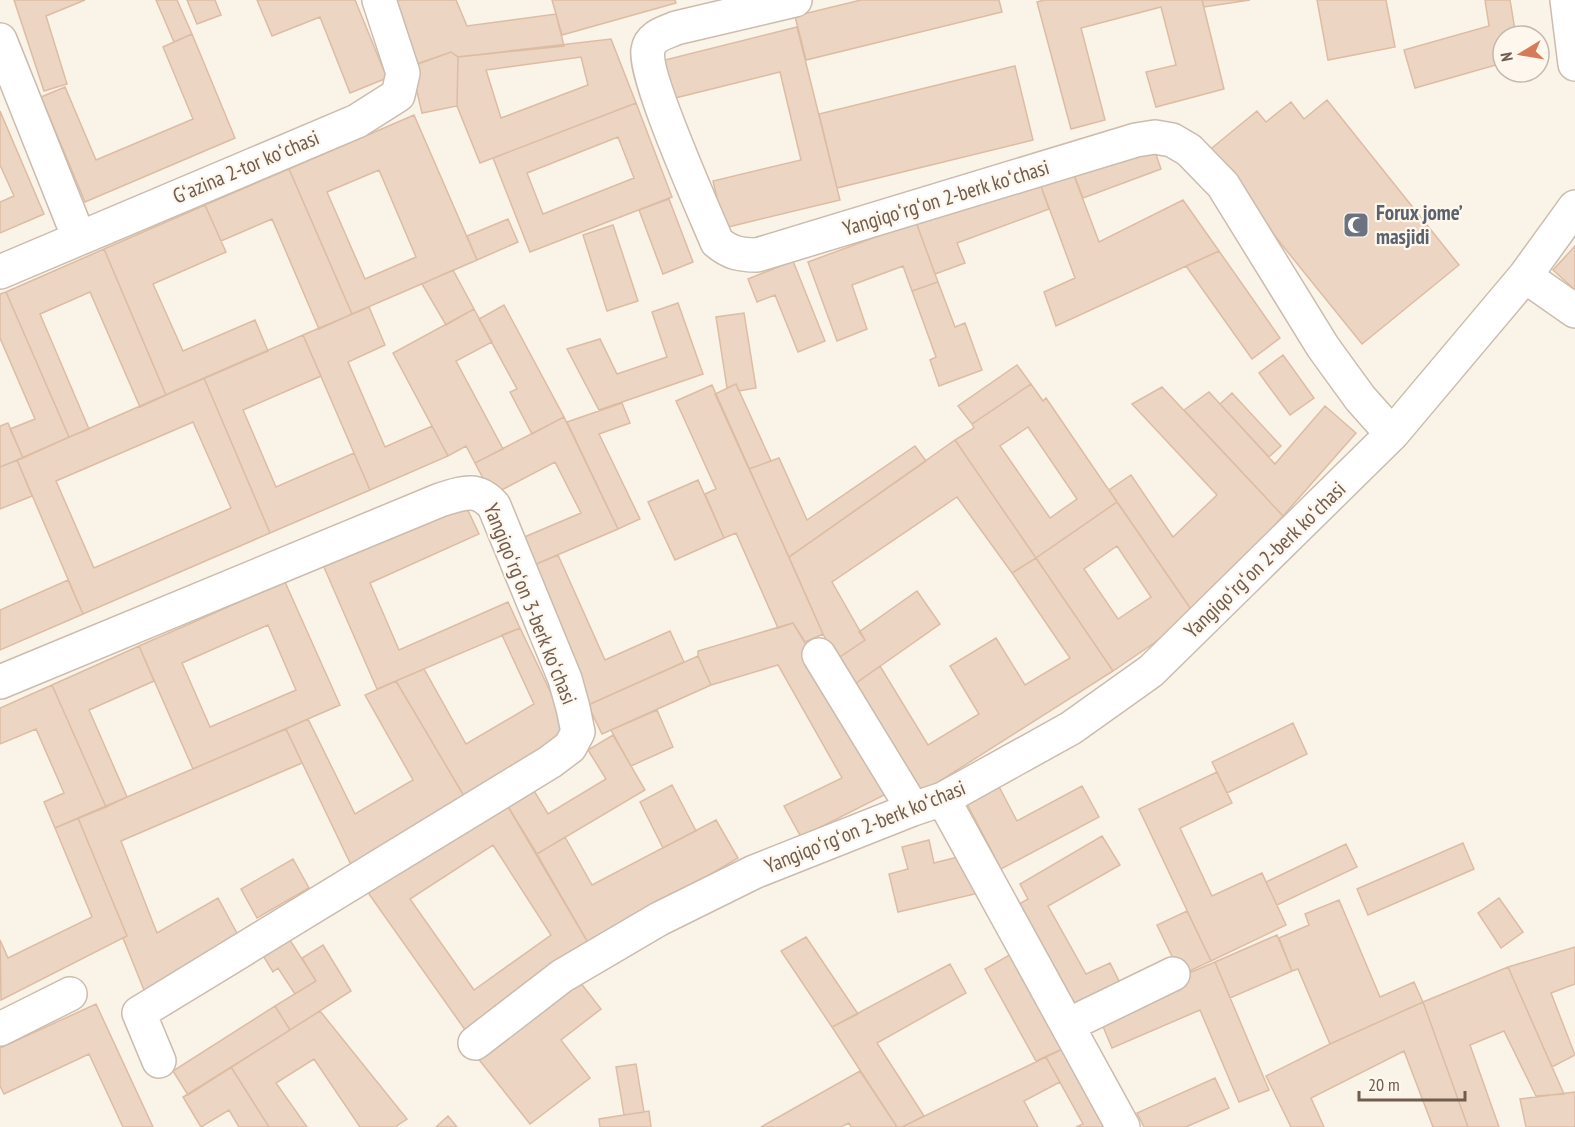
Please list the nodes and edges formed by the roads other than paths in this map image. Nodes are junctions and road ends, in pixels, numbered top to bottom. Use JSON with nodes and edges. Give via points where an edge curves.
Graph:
{"nodes":[{"id":1,"x":379,"y":0,"type":"edge"},
{"id":2,"x":795,"y":0,"type":"edge"},
{"id":3,"x":1567,"y":0,"type":"edge"},
{"id":4,"x":0,"y":40,"type":"edge"},
{"id":5,"x":1575,"y":64,"type":"edge"},
{"id":6,"x":1575,"y":207,"type":"edge"},
{"id":7,"x":79,"y":238,"type":"junction"},
{"id":8,"x":0,"y":272,"type":"edge"},
{"id":9,"x":1525,"y":276,"type":"junction"},
{"id":10,"x":1575,"y":312,"type":"edge"},
{"id":11,"x":1392,"y":435,"type":"junction"},
{"id":12,"x":819,"y":655,"type":"dead end"},
{"id":13,"x":0,"y":682,"type":"edge"},
{"id":14,"x":928,"y":804,"type":"junction"},
{"id":15,"x":1173,"y":974,"type":"dead end"},
{"id":16,"x":70,"y":994,"type":"dead end"},
{"id":17,"x":1068,"y":1025,"type":"junction"},
{"id":18,"x":0,"y":1029,"type":"edge"},
{"id":19,"x":475,"y":1043,"type":"dead end"},
{"id":20,"x":159,"y":1061,"type":"dead end"},
{"id":21,"x":1123,"y":1127,"type":"edge"}],
"edges":[{"from":1,"to":7,"type":"street","name":"Gʻazina 2-tor koʻchasi","via":[[403,73],[398,95],[357,121]]},
{"from":2,"to":11,"type":"street","name":"Yangiqoʻrgʻon 2-berk koʻchasi","via":[[676,28],[658,35],[648,49],[659,98],[717,242],[728,251],[757,255],[1136,140],[1172,140],[1196,156],[1223,185],[1323,347]]},
{"from":3,"to":5,"type":"street"},
{"from":4,"to":7,"type":"street"},
{"from":6,"to":9,"type":"street","name":"Yangiqoʻrgʻon 2-berk koʻchasi"},
{"from":7,"to":8,"type":"street","name":"Gʻazina 2-tor koʻchasi"},
{"from":9,"to":10,"type":"street"},
{"from":9,"to":11,"type":"street","name":"Yangiqoʻrgʻon 2-berk koʻchasi"},
{"from":11,"to":14,"type":"street","name":"Yangiqoʻrgʻon 2-berk koʻchasi","via":[[1151,671],[1071,728]]},
{"from":12,"to":14,"type":"street"},
{"from":13,"to":20,"type":"street","name":"Yangiqoʻrgʻon 3-berk koʻchasi","via":[[440,500],[479,493],[494,506],[565,679],[578,732],[570,747],[139,1013]]},
{"from":14,"to":17,"type":"street"},
{"from":14,"to":19,"type":"street","name":"Yangiqoʻrgʻon 2-berk koʻchasi","via":[[754,872],[659,919],[562,976]]},
{"from":15,"to":17,"type":"street"},
{"from":16,"to":18,"type":"street"},
{"from":17,"to":21,"type":"street"}]}
